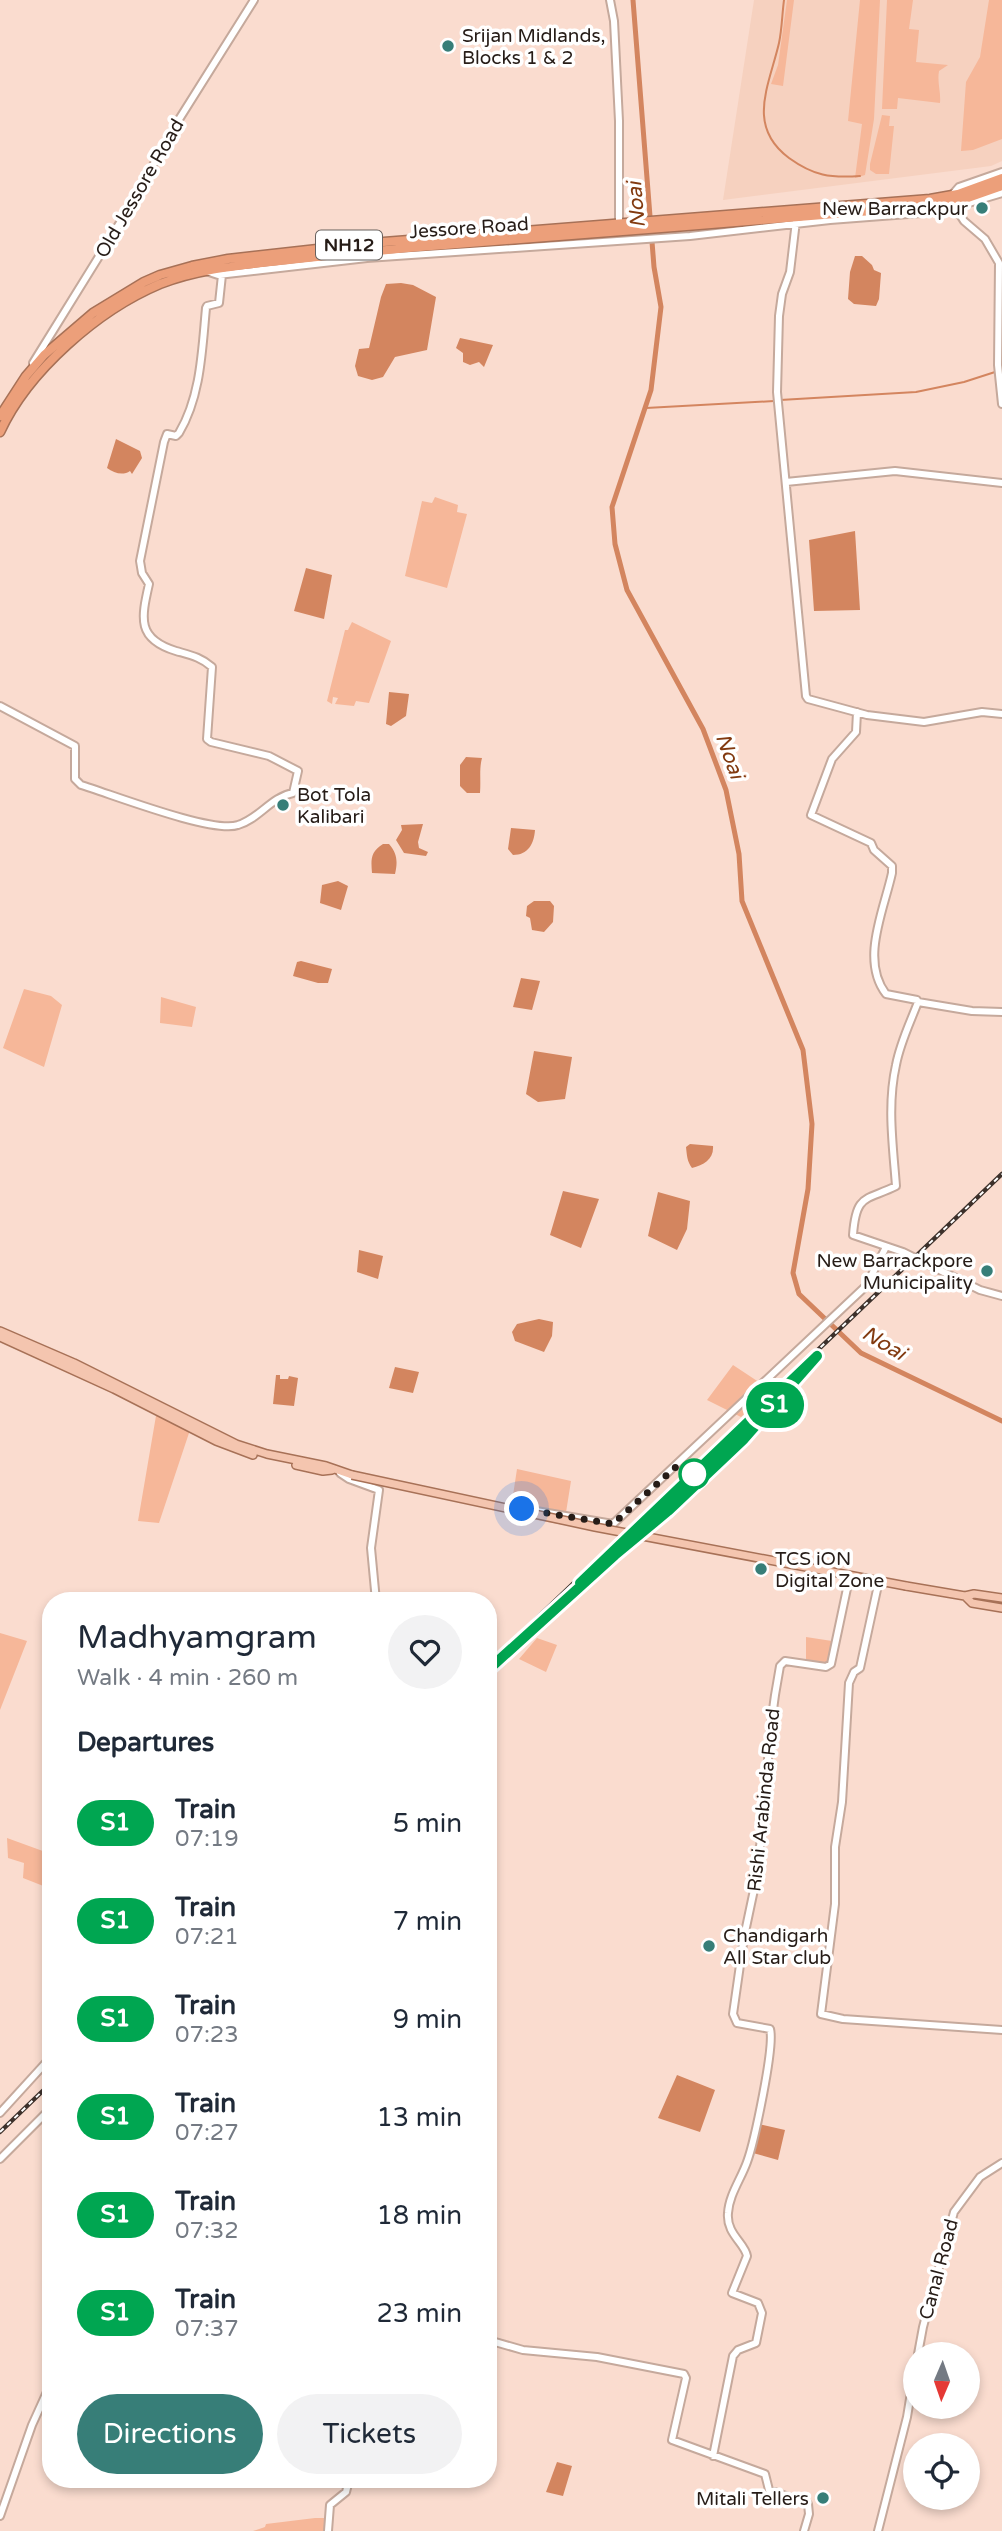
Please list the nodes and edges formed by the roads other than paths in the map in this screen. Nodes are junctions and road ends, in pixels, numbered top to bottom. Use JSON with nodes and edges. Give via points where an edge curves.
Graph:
{"nodes":[{"id":1,"x":254,"y":0,"type":"edge"},
{"id":2,"x":610,"y":0,"type":"edge"},
{"id":3,"x":1002,"y":172,"type":"edge"},
{"id":4,"x":1002,"y":178,"type":"edge"},
{"id":5,"x":1002,"y":186,"type":"edge"},
{"id":6,"x":1002,"y":193,"type":"edge"},
{"id":7,"x":952,"y":195,"type":"junction"},
{"id":8,"x":955,"y":207,"type":"junction"},
{"id":9,"x":795,"y":217,"type":"junction"},
{"id":10,"x":619,"y":229,"type":"junction"},
{"id":11,"x":410,"y":251,"type":"junction"},
{"id":12,"x":206,"y":271,"type":"junction"},
{"id":13,"x":222,"y":275,"type":"junction"},
{"id":14,"x":87,"y":323,"type":"junction"},
{"id":15,"x":26,"y":376,"type":"junction"},
{"id":16,"x":1002,"y":404,"type":"edge"},
{"id":17,"x":0,"y":416,"type":"edge"},
{"id":18,"x":0,"y":432,"type":"edge"},
{"id":19,"x":786,"y":482,"type":"junction"},
{"id":20,"x":1002,"y":483,"type":"edge"},
{"id":21,"x":0,"y":706,"type":"edge"},
{"id":22,"x":857,"y":712,"type":"junction"},
{"id":23,"x":1002,"y":714,"type":"edge"},
{"id":24,"x":918,"y":1002,"type":"junction"},
{"id":25,"x":1002,"y":1012,"type":"edge"},
{"id":26,"x":886,"y":1247,"type":"junction"},
{"id":27,"x":1002,"y":1296,"type":"edge"},
{"id":28,"x":0,"y":1331,"type":"edge"},
{"id":29,"x":0,"y":1337,"type":"edge"},
{"id":30,"x":336,"y":1471,"type":"junction"},
{"id":31,"x":849,"y":1579,"type":"dead end"},
{"id":32,"x":877,"y":1586,"type":"dead end"},
{"id":33,"x":375,"y":1592,"type":"edge"},
{"id":34,"x":965,"y":1596,"type":"junction"},
{"id":35,"x":1002,"y":1598,"type":"edge"},
{"id":36,"x":1002,"y":1608,"type":"edge"},
{"id":37,"x":1002,"y":2030,"type":"edge"},
{"id":38,"x":42,"y":2067,"type":"edge"},
{"id":39,"x":0,"y":2113,"type":"edge"},
{"id":40,"x":42,"y":2117,"type":"edge"},
{"id":41,"x":0,"y":2159,"type":"edge"},
{"id":42,"x":1002,"y":2163,"type":"edge"},
{"id":43,"x":920,"y":2342,"type":"edge"},
{"id":44,"x":497,"y":2343,"type":"edge"},
{"id":45,"x":42,"y":2403,"type":"edge"},
{"id":46,"x":906,"y":2419,"type":"edge"},
{"id":47,"x":713,"y":2456,"type":"junction"},
{"id":48,"x":346,"y":2488,"type":"edge"},
{"id":49,"x":0,"y":2516,"type":"edge"},
{"id":50,"x":328,"y":2531,"type":"edge"},
{"id":51,"x":804,"y":2531,"type":"edge"},
{"id":52,"x":878,"y":2531,"type":"edge"}],
"edges":[{"from":1,"to":15,"type":"street","name":"Old Jessore Road"},
{"from":2,"to":10,"type":"street","via":[[619,121]]},
{"from":3,"to":7,"type":"street","via":[[959,187]]},
{"from":4,"to":7,"type":"highway","number":"NH12"},
{"from":5,"to":9,"type":"highway","name":"Jessore Road","number":"NH12","via":[[936,205]]},
{"from":6,"to":8,"type":"street"},
{"from":7,"to":9,"type":"highway","number":"NH12"},
{"from":8,"to":9,"type":"street","via":[[921,213]]},
{"from":8,"to":16,"type":"street","via":[[985,239],[999,264]]},
{"from":9,"to":10,"type":"highway","name":"Jessore Road","number":"NH12"},
{"from":9,"to":10,"type":"street","via":[[631,239]]},
{"from":9,"to":19,"type":"street","via":[[790,272],[779,316],[777,392]]},
{"from":10,"to":11,"type":"highway","name":"Jessore Road","number":"NH12"},
{"from":10,"to":14,"type":"highway","number":"NH12","via":[[371,243],[207,262],[144,282]]},
{"from":11,"to":12,"type":"highway","name":"Jessore Road","number":"NH12"},
{"from":11,"to":13,"type":"street"},
{"from":12,"to":13,"type":"street"},
{"from":12,"to":14,"type":"highway","name":"Jessore Road","number":"NH12","via":[[160,284]]},
{"from":13,"to":21,"type":"street","via":[[219,303],[206,309],[191,408],[176,436],[167,434],[164,442],[140,561],[149,584],[145,629],[171,649],[212,667],[207,739],[282,761],[298,771],[296,789],[233,826],[202,823],[81,785],[75,779],[75,746]]},
{"from":14,"to":15,"type":"highway","number":"NH12","via":[[53,347]]},
{"from":14,"to":18,"type":"highway","name":"Jessore Road","number":"NH12","via":[[17,402]]},
{"from":15,"to":17,"type":"highway","number":"NH12"},
{"from":19,"to":20,"type":"street","via":[[895,471]]},
{"from":19,"to":22,"type":"street","via":[[806,696]]},
{"from":22,"to":23,"type":"street","via":[[924,722],[982,712]]},
{"from":22,"to":24,"type":"street","via":[[856,732],[832,759],[811,814],[871,844],[892,866],[872,966],[886,994]]},
{"from":24,"to":25,"type":"street"},
{"from":24,"to":26,"type":"street","via":[[895,1067],[891,1130],[896,1186],[863,1198],[853,1230],[855,1237]]},
{"from":26,"to":27,"type":"street"},
{"from":26,"to":30,"type":"street","via":[[866,1286],[613,1524]]},
{"from":28,"to":30,"type":"main road","via":[[236,1444]]},
{"from":29,"to":30,"type":"main road","via":[[231,1448]]},
{"from":30,"to":33,"type":"street","via":[[379,1490],[371,1548]]},
{"from":30,"to":34,"type":"main road","bridge":true,"via":[[595,1527]]},
{"from":31,"to":47,"type":"street","name":"Rishi Arabinda Road","via":[[831,1664],[785,1661],[775,1695],[755,1885],[733,2014],[737,2023],[770,2029],[771,2041],[748,2161],[727,2215],[747,2256],[732,2293],[758,2303],[762,2313],[756,2343],[733,2356]]},
{"from":32,"to":37,"type":"street","via":[[860,1668],[849,1683],[835,1847],[835,1904],[821,2014]]},
{"from":34,"to":35,"type":"main road"},
{"from":34,"to":36,"type":"main road","via":[[972,1603]]},
{"from":38,"to":39,"type":"street"},
{"from":40,"to":41,"type":"street"},
{"from":42,"to":43,"type":"street","name":"Canal Road","via":[[980,2177],[954,2212]]},
{"from":44,"to":47,"type":"street","via":[[684,2374],[672,2440]]},
{"from":45,"to":49,"type":"street"},
{"from":46,"to":52,"type":"street"},
{"from":47,"to":51,"type":"street","via":[[765,2474],[769,2490],[807,2502]]},
{"from":48,"to":50,"type":"street","via":[[330,2505]]}]}
